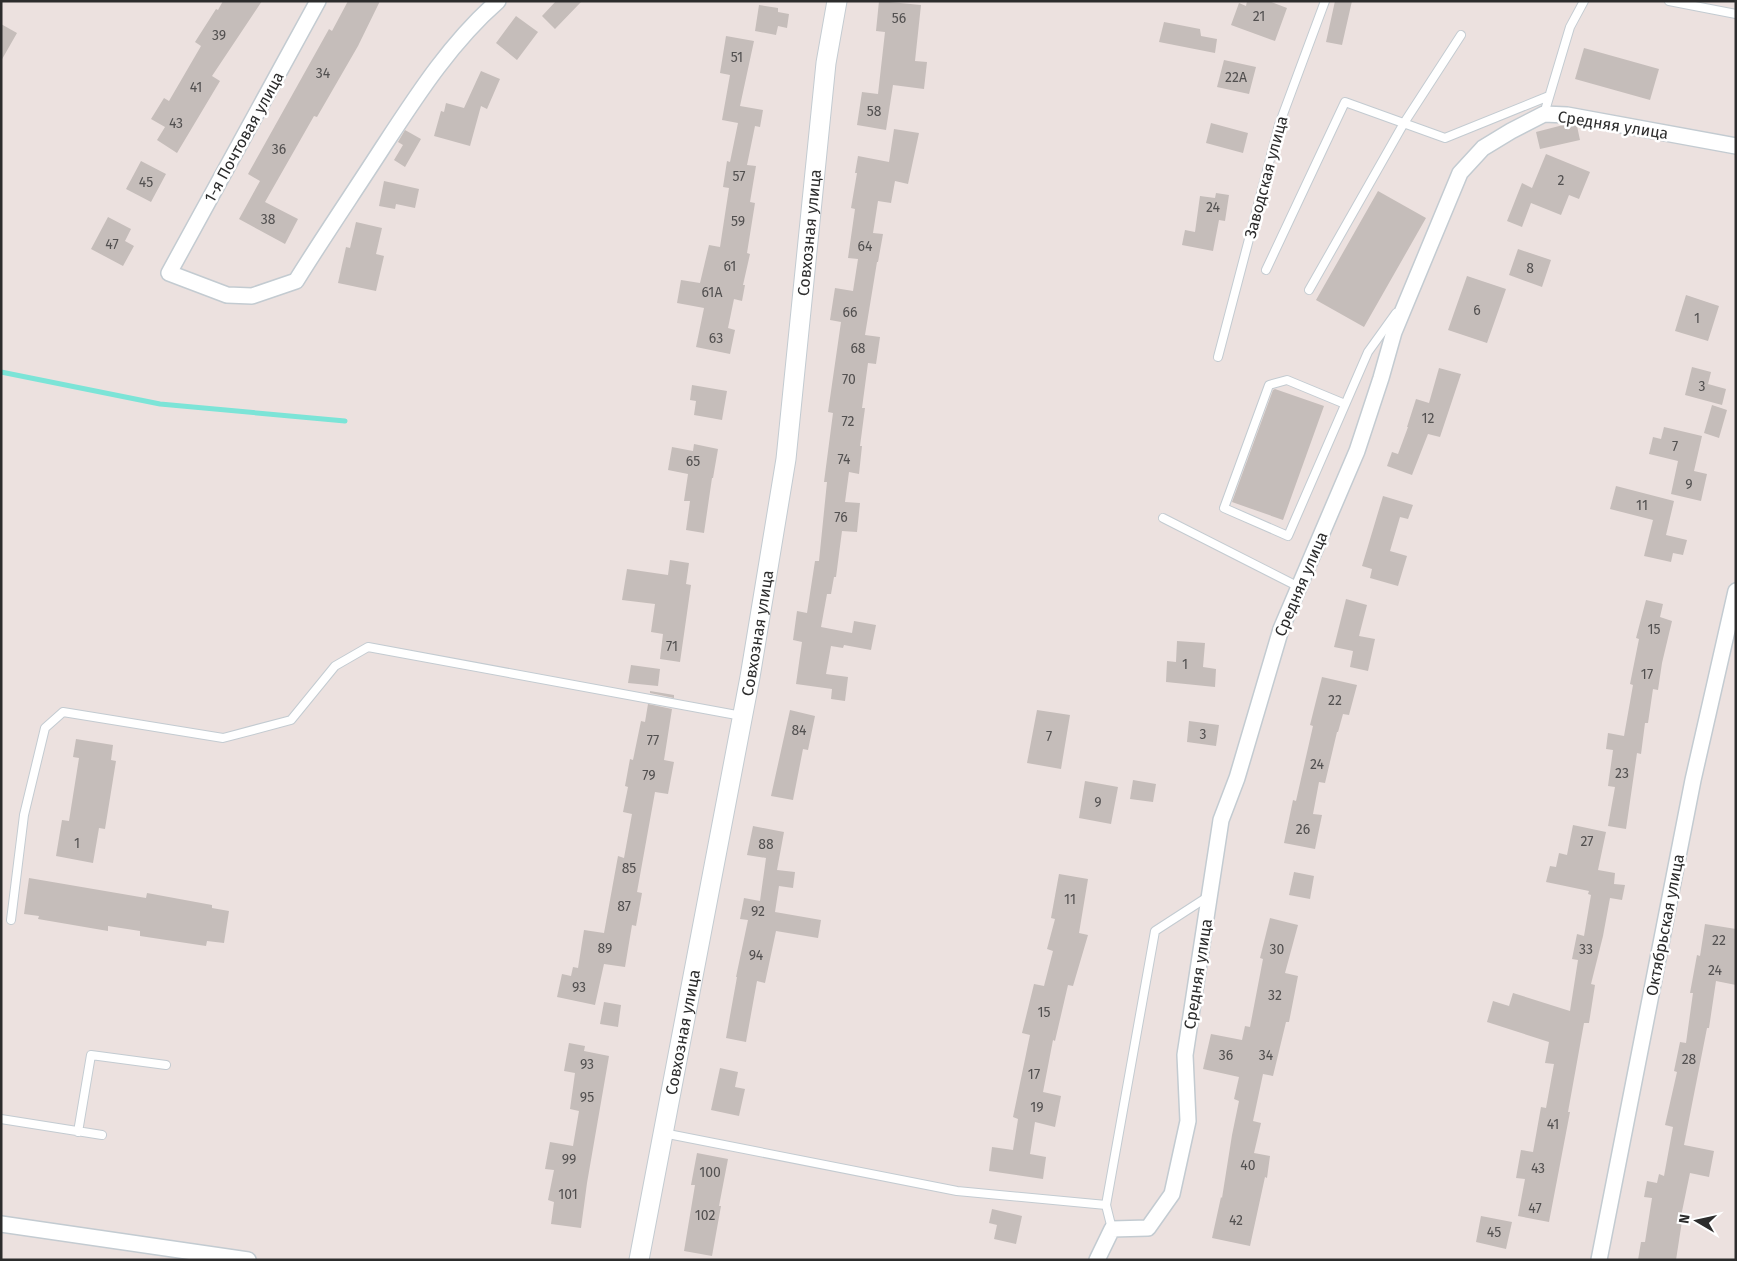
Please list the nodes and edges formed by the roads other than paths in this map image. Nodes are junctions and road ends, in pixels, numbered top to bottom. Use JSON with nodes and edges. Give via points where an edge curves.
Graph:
{"nodes":[{"id":1,"x":318,"y":1,"type":"edge"},
{"id":2,"x":498,"y":1,"type":"edge"},
{"id":3,"x":837,"y":1,"type":"edge"},
{"id":4,"x":1326,"y":1,"type":"edge"},
{"id":5,"x":1584,"y":1,"type":"edge"},
{"id":6,"x":1669,"y":1,"type":"edge"},
{"id":7,"x":1736,"y":14,"type":"edge"},
{"id":8,"x":1461,"y":36,"type":"dead end"},
{"id":9,"x":1549,"y":96,"type":"junction"},
{"id":10,"x":1544,"y":114,"type":"junction"},
{"id":11,"x":1404,"y":124,"type":"junction"},
{"id":12,"x":1736,"y":146,"type":"edge"},
{"id":13,"x":1266,"y":270,"type":"dead end"},
{"id":14,"x":1309,"y":290,"type":"dead end"},
{"id":15,"x":1409,"y":295,"type":"junction"},
{"id":16,"x":1218,"y":357,"type":"dead end"},
{"id":17,"x":1345,"y":404,"type":"junction"},
{"id":18,"x":1163,"y":518,"type":"dead end"},
{"id":19,"x":1299,"y":586,"type":"junction"},
{"id":20,"x":1736,"y":591,"type":"edge"},
{"id":21,"x":742,"y":716,"type":"junction"},
{"id":22,"x":1209,"y":896,"type":"junction"},
{"id":23,"x":11,"y":920,"type":"dead end"},
{"id":24,"x":166,"y":1065,"type":"dead end"},
{"id":25,"x":1,"y":1119,"type":"edge"},
{"id":26,"x":78,"y":1132,"type":"junction"},
{"id":27,"x":663,"y":1133,"type":"junction"},
{"id":28,"x":102,"y":1135,"type":"dead end"},
{"id":29,"x":1106,"y":1205,"type":"junction"},
{"id":30,"x":1,"y":1224,"type":"edge"},
{"id":31,"x":1112,"y":1229,"type":"junction"},
{"id":32,"x":248,"y":1260,"type":"edge"},
{"id":33,"x":639,"y":1260,"type":"edge"},
{"id":34,"x":1097,"y":1260,"type":"edge"},
{"id":35,"x":1598,"y":1260,"type":"edge"}],
"edges":[{"from":1,"to":2,"type":"street","name":"1-я Почтовая улица","via":[[169,273],[227,295],[252,296],[296,282],[431,75]]},
{"from":3,"to":21,"type":"street","name":"Совхозная улица","via":[[826,63],[786,459]]},
{"from":4,"to":16,"type":"lane","name":"Заводская улица","via":[[1279,125]]},
{"from":5,"to":9,"type":"lane","via":[[1570,27]]},
{"from":6,"to":7,"type":"lane"},
{"from":8,"to":11,"type":"lane"},
{"from":9,"to":10,"type":"lane"},
{"from":9,"to":11,"type":"lane","via":[[1444,138]]},
{"from":10,"to":12,"type":"street","name":"Средняя улица","via":[[1567,115]]},
{"from":10,"to":15,"type":"street","name":"Средняя улица","via":[[1483,148],[1460,173]]},
{"from":11,"to":13,"type":"lane","via":[[1345,102]]},
{"from":11,"to":14,"type":"lane"},
{"from":15,"to":17,"type":"lane","via":[[1368,352]]},
{"from":15,"to":19,"type":"street","name":"Средняя улица","via":[[1394,332],[1357,451]]},
{"from":17,"to":17,"type":"lane","via":[[1288,536],[1224,508],[1269,385],[1287,380]]},
{"from":18,"to":19,"type":"lane"},
{"from":19,"to":22,"type":"street","name":"Средняя улица","via":[[1281,629],[1237,778],[1221,820]]},
{"from":20,"to":35,"type":"street","name":"Октябрьская улица","via":[[1693,780]]},
{"from":21,"to":23,"type":"lane","via":[[368,647],[336,666],[291,720],[223,738],[64,712],[46,728],[24,815]]},
{"from":21,"to":27,"type":"street","name":"Совхозная улица"},
{"from":22,"to":29,"type":"lane","via":[[1155,931]]},
{"from":22,"to":31,"type":"street","name":"Средняя улица","via":[[1185,1055],[1188,1121],[1172,1194],[1148,1228]]},
{"from":24,"to":26,"type":"lane","via":[[90,1055]]},
{"from":25,"to":26,"type":"lane"},
{"from":26,"to":28,"type":"lane"},
{"from":27,"to":29,"type":"lane","via":[[957,1191]]},
{"from":27,"to":33,"type":"street","name":"Совхозная улица"},
{"from":29,"to":31,"type":"lane"},
{"from":30,"to":32,"type":"street"},
{"from":31,"to":34,"type":"street"}]}
